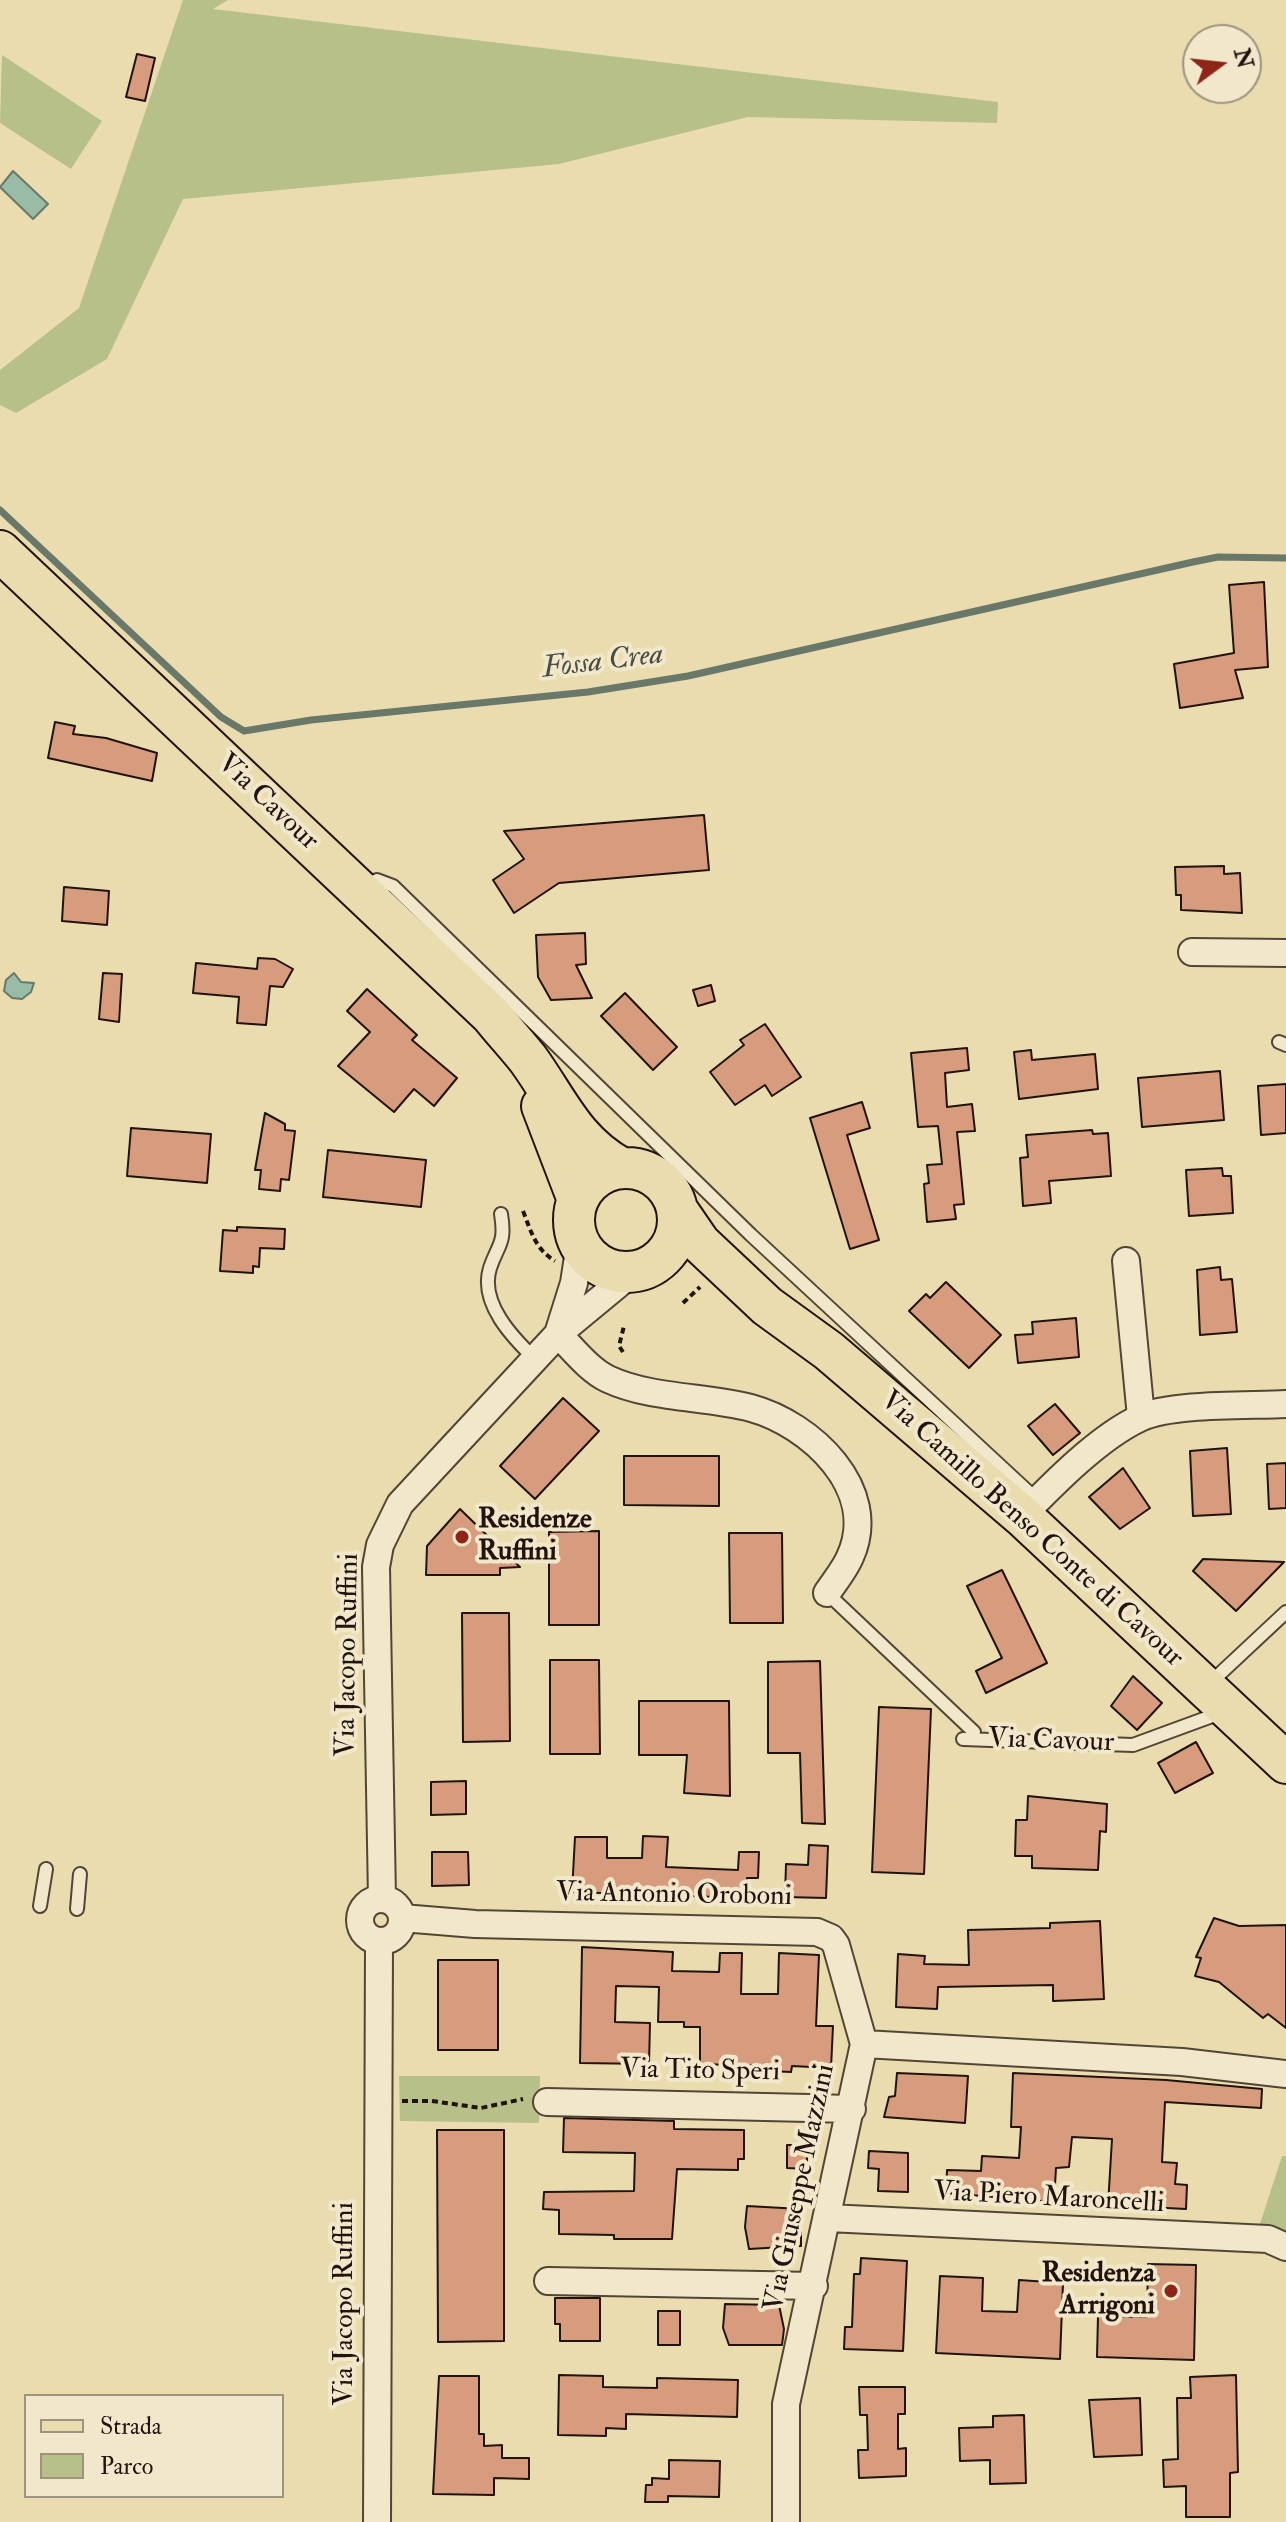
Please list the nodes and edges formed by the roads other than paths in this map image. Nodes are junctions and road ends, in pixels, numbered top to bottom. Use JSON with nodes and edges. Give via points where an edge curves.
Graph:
{"nodes":[{"id":1,"x":0,"y":551,"type":"edge"},
{"id":2,"x":359,"y":890,"type":"junction"},
{"id":3,"x":1192,"y":952,"type":"dead end"},
{"id":4,"x":1286,"y":953,"type":"edge"},
{"id":5,"x":528,"y":1060,"type":"junction"},
{"id":6,"x":621,"y":1168,"type":"junction"},
{"id":7,"x":578,"y":1200,"type":"junction"},
{"id":8,"x":678,"y":1211,"type":"junction"},
{"id":9,"x":501,"y":1214,"type":"dead end"},
{"id":10,"x":568,"y":1253,"type":"junction"},
{"id":11,"x":1126,"y":1261,"type":"dead end"},
{"id":12,"x":644,"y":1268,"type":"junction"},
{"id":13,"x":767,"y":1306,"type":"junction"},
{"id":14,"x":558,"y":1334,"type":"junction"},
{"id":15,"x":536,"y":1360,"type":"junction"},
{"id":16,"x":1286,"y":1404,"type":"edge"},
{"id":17,"x":1141,"y":1417,"type":"junction"},
{"id":18,"x":1029,"y":1508,"type":"junction"},
{"id":19,"x":827,"y":1593,"type":"joint"},
{"id":20,"x":1286,"y":1612,"type":"edge"},
{"id":21,"x":1215,"y":1694,"type":"junction"},
{"id":22,"x":1286,"y":1763,"type":"edge"},
{"id":23,"x":46,"y":1869,"type":"dead end"},
{"id":24,"x":80,"y":1874,"type":"dead end"},
{"id":25,"x":382,"y":1898,"type":"junction"},
{"id":26,"x":40,"y":1906,"type":"dead end"},
{"id":27,"x":77,"y":1909,"type":"dead end"},
{"id":28,"x":402,"y":1918,"type":"junction"},
{"id":29,"x":379,"y":1942,"type":"junction"},
{"id":30,"x":864,"y":2044,"type":"junction"},
{"id":31,"x":1284,"y":2074,"type":"edge"},
{"id":32,"x":547,"y":2102,"type":"road end"},
{"id":33,"x":852,"y":2109,"type":"junction"},
{"id":34,"x":828,"y":2218,"type":"junction"},
{"id":35,"x":1277,"y":2243,"type":"edge"},
{"id":36,"x":548,"y":2281,"type":"dead end"},
{"id":37,"x":814,"y":2286,"type":"junction"},
{"id":38,"x":377,"y":2522,"type":"edge"},
{"id":39,"x":786,"y":2522,"type":"edge"}],
"edges":[{"from":1,"to":2,"type":"main road","name":"Via Cavour"},
{"from":2,"to":5,"type":"main road","name":"Via Cavour","via":[[491,1015]]},
{"from":2,"to":18,"type":"lane","via":[[377,880],[393,886]]},
{"from":3,"to":4,"type":"street"},
{"from":5,"to":6,"type":"main road","name":"Via Cavour","via":[[560,1112],[596,1153]]},
{"from":5,"to":7,"type":"main road","name":"Via Cavour"},
{"from":6,"to":7,"type":"main road","via":[[595,1178]]},
{"from":6,"to":8,"type":"main road","via":[[652,1174],[673,1196]]},
{"from":7,"to":10,"type":"main road"},
{"from":8,"to":12,"type":"main road","via":[[675,1240]]},
{"from":8,"to":13,"type":"main road","via":[[700,1243]]},
{"from":9,"to":15,"type":"lane","via":[[502,1245],[489,1269],[489,1292],[499,1319]]},
{"from":10,"to":12,"type":"main road","via":[[602,1266]]},
{"from":10,"to":14,"type":"street","name":"Via Jacopo Ruffini","via":[[574,1283]]},
{"from":11,"to":17,"type":"street"},
{"from":12,"to":13,"type":"main road","via":[[697,1267]]},
{"from":12,"to":14,"type":"street","name":"Via Jacopo Ruffini"},
{"from":13,"to":18,"type":"main road","name":"Via Camillo Benso Conte di Cavour"},
{"from":14,"to":15,"type":"street","name":"Via Jacopo Ruffini"},
{"from":14,"to":19,"type":"street","via":[[611,1380],[751,1408],[783,1420],[830,1458],[848,1482],[856,1526],[851,1556]]},
{"from":15,"to":25,"type":"street","name":"Via Jacopo Ruffini","via":[[400,1504],[380,1545],[376,1567]]},
{"from":16,"to":17,"type":"street"},
{"from":17,"to":18,"type":"street","via":[[1110,1437]]},
{"from":18,"to":21,"type":"main road","name":"Via Camillo Benso Conte di Cavour"},
{"from":19,"to":21,"type":"lane","name":"Via Cavour","via":[[968,1736],[1133,1745],[1212,1716]]},
{"from":20,"to":21,"type":"lane","name":"Via Cavour"},
{"from":21,"to":22,"type":"main road","name":"Via Camillo Benso Conte di Cavour"},
{"from":23,"to":26,"type":"lane"},
{"from":24,"to":27,"type":"lane"},
{"from":25,"to":28,"type":"street","via":[[397,1905]]},
{"from":25,"to":29,"type":"street","name":"Via Jacopo Ruffini","via":[[366,1905],[360,1920],[365,1935]]},
{"from":28,"to":29,"type":"street","via":[[396,1936]]},
{"from":28,"to":30,"type":"street","name":"Via Antonio Oroboni","via":[[817,1932],[836,1945]]},
{"from":29,"to":38,"type":"street","name":"Via Jacopo Ruffini"},
{"from":30,"to":31,"type":"street","name":"Via Giuseppe Mazzini","via":[[1182,2062]]},
{"from":30,"to":33,"type":"street","name":"Via Giuseppe Mazzini"},
{"from":32,"to":33,"type":"street","name":"Via Tito Speri"},
{"from":33,"to":34,"type":"street","name":"Via Giuseppe Mazzini"},
{"from":34,"to":35,"type":"street","name":"Via Piero Maroncelli"},
{"from":34,"to":37,"type":"street","name":"Via Giuseppe Mazzini"},
{"from":36,"to":37,"type":"street"},
{"from":37,"to":39,"type":"street","name":"Via Giuseppe Mazzini","via":[[786,2404]]}]}
